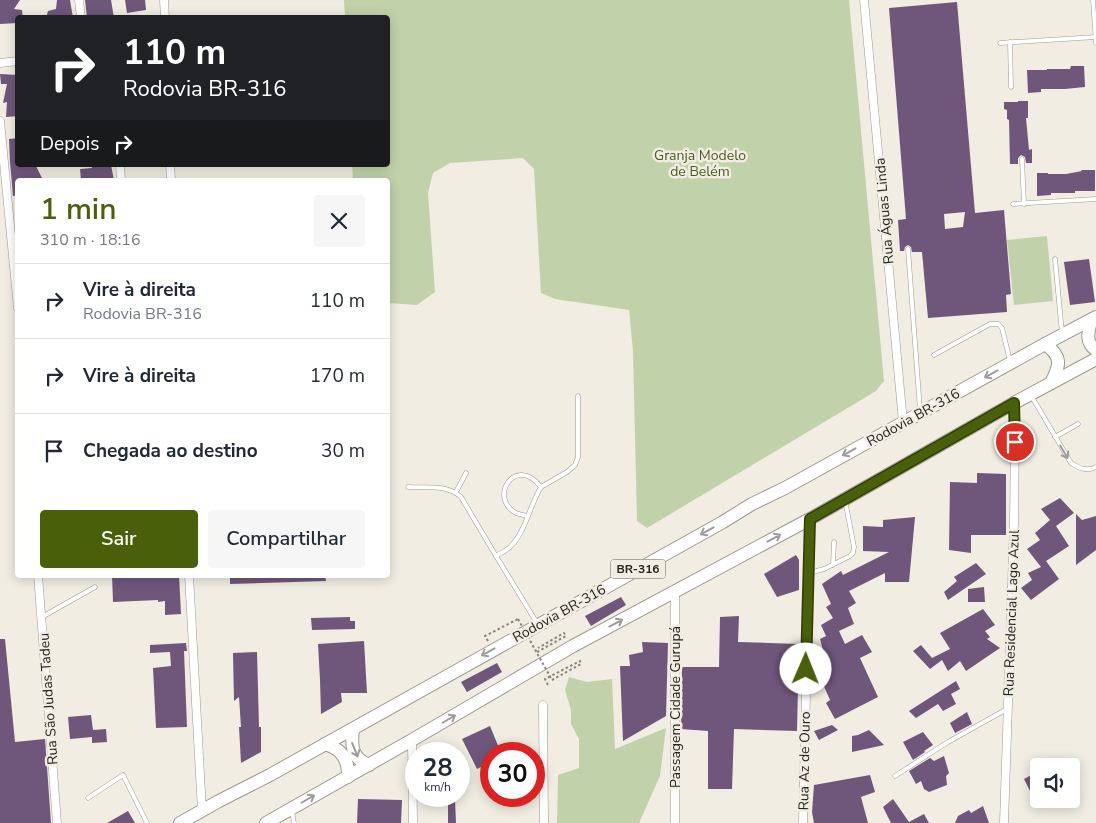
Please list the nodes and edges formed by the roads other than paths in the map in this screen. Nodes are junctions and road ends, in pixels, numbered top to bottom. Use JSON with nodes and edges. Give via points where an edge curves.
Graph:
{"nodes":[{"id":1,"x":79,"y":0,"type":"edge"},
{"id":2,"x":164,"y":0,"type":"edge"},
{"id":3,"x":864,"y":0,"type":"edge"},
{"id":4,"x":1093,"y":0,"type":"edge"},
{"id":5,"x":81,"y":15,"type":"edge"},
{"id":6,"x":165,"y":15,"type":"edge"},
{"id":7,"x":1096,"y":37,"type":"edge"},
{"id":8,"x":1010,"y":42,"type":"junction"},
{"id":9,"x":1096,"y":43,"type":"edge"},
{"id":10,"x":1000,"y":44,"type":"dead end"},
{"id":11,"x":15,"y":61,"type":"edge"},
{"id":12,"x":0,"y":63,"type":"edge"},
{"id":13,"x":1011,"y":87,"type":"dead end"},
{"id":14,"x":0,"y":121,"type":"edge"},
{"id":15,"x":1022,"y":159,"type":"dead end"},
{"id":16,"x":1096,"y":199,"type":"edge"},
{"id":17,"x":1013,"y":204,"type":"dead end"},
{"id":18,"x":1024,"y":204,"type":"junction"},
{"id":19,"x":908,"y":249,"type":"dead end"},
{"id":20,"x":1055,"y":259,"type":"dead end"},
{"id":21,"x":15,"y":277,"type":"edge"},
{"id":22,"x":1094,"y":319,"type":"edge"},
{"id":23,"x":1062,"y":335,"type":"junction"},
{"id":24,"x":1045,"y":344,"type":"junction"},
{"id":25,"x":934,"y":355,"type":"dead end"},
{"id":26,"x":1094,"y":359,"type":"edge"},
{"id":27,"x":1010,"y":363,"type":"junction"},
{"id":28,"x":1051,"y":383,"type":"junction"},
{"id":29,"x":1030,"y":395,"type":"junction"},
{"id":30,"x":578,"y":396,"type":"dead end"},
{"id":31,"x":1014,"y":403,"type":"junction"},
{"id":32,"x":920,"y":412,"type":"junction"},
{"id":33,"x":903,"y":422,"type":"junction"},
{"id":34,"x":1078,"y":424,"type":"dead end"},
{"id":35,"x":1055,"y":437,"type":"junction"},
{"id":36,"x":1096,"y":467,"type":"edge"},
{"id":37,"x":466,"y":473,"type":"dead end"},
{"id":38,"x":541,"y":487,"type":"junction"},
{"id":39,"x":408,"y":488,"type":"dead end"},
{"id":40,"x":456,"y":492,"type":"junction"},
{"id":41,"x":845,"y":499,"type":"junction"},
{"id":42,"x":528,"y":516,"type":"junction"},
{"id":43,"x":810,"y":519,"type":"junction"},
{"id":44,"x":834,"y":542,"type":"dead end"},
{"id":45,"x":496,"y":556,"type":"junction"},
{"id":46,"x":833,"y":564,"type":"junction"},
{"id":47,"x":809,"y":573,"type":"junction"},
{"id":48,"x":38,"y":578,"type":"edge"},
{"id":49,"x":189,"y":578,"type":"edge"},
{"id":50,"x":96,"y":587,"type":"dead end"},
{"id":51,"x":675,"y":592,"type":"junction"},
{"id":52,"x":42,"y":617,"type":"junction"},
{"id":53,"x":538,"y":625,"type":"junction"},
{"id":54,"x":543,"y":706,"type":"dead end"},
{"id":55,"x":1007,"y":709,"type":"junction"},
{"id":56,"x":353,"y":728,"type":"junction"},
{"id":57,"x":412,"y":740,"type":"junction"},
{"id":58,"x":325,"y":744,"type":"junction"},
{"id":59,"x":369,"y":765,"type":"junction"},
{"id":60,"x":895,"y":776,"type":"dead end"},
{"id":61,"x":348,"y":777,"type":"junction"},
{"id":62,"x":88,"y":798,"type":"dead end"},
{"id":63,"x":291,"y":810,"type":"junction"},
{"id":64,"x":202,"y":811,"type":"junction"},
{"id":65,"x":57,"y":823,"type":"edge"},
{"id":66,"x":146,"y":823,"type":"edge"},
{"id":67,"x":180,"y":823,"type":"edge"},
{"id":68,"x":266,"y":823,"type":"edge"},
{"id":69,"x":294,"y":823,"type":"edge"},
{"id":70,"x":413,"y":823,"type":"edge"},
{"id":71,"x":544,"y":823,"type":"edge"},
{"id":72,"x":675,"y":823,"type":"edge"},
{"id":73,"x":803,"y":823,"type":"edge"},
{"id":74,"x":1004,"y":823,"type":"edge"}],
"edges":[{"from":1,"to":5,"type":"street"},
{"from":2,"to":6,"type":"street"},
{"from":3,"to":33,"type":"street","name":"Rua Águas Linda"},
{"from":4,"to":7,"type":"lane"},
{"from":7,"to":8,"type":"lane"},
{"from":7,"to":9,"type":"lane"},
{"from":8,"to":10,"type":"lane"},
{"from":8,"to":13,"type":"lane"},
{"from":11,"to":12,"type":"street"},
{"from":14,"to":21,"type":"street"},
{"from":15,"to":18,"type":"lane"},
{"from":16,"to":18,"type":"lane"},
{"from":17,"to":18,"type":"lane"},
{"from":19,"to":32,"type":"lane"},
{"from":20,"to":23,"type":"lane"},
{"from":22,"to":23,"type":"highway","name":"Rodovia BR-316","number":"BR-316"},
{"from":22,"to":26,"type":"highway","via":[[1087,335]]},
{"from":23,"to":24,"type":"highway","name":"Rodovia BR-316","number":"BR-316"},
{"from":24,"to":27,"type":"highway","name":"Rodovia BR-316","number":"BR-316"},
{"from":24,"to":28,"type":"highway","via":[[1054,351],[1058,363]]},
{"from":25,"to":27,"type":"lane","via":[[990,324],[998,324],[1002,328]]},
{"from":26,"to":28,"type":"highway","number":"BR-316"},
{"from":27,"to":32,"type":"highway","name":"Rodovia BR-316","number":"BR-316","one_way":true},
{"from":28,"to":29,"type":"highway","number":"BR-316"},
{"from":29,"to":31,"type":"highway","number":"BR-316"},
{"from":29,"to":35,"type":"lane"},
{"from":30,"to":38,"type":"lane","via":[[578,457],[575,465]]},
{"from":31,"to":41,"type":"highway","number":"BR-316"},
{"from":31,"to":55,"type":"street","name":"Rua Residencial Lago Azul","via":[[1014,524]]},
{"from":32,"to":33,"type":"highway","name":"Rodovia BR-316","number":"BR-316"},
{"from":33,"to":53,"type":"highway","name":"Rodovia BR-316","number":"BR-316","one_way":true},
{"from":34,"to":35,"type":"lane"},
{"from":35,"to":36,"type":"lane","one_way":true,"via":[[1071,463],[1080,468]]},
{"from":37,"to":40,"type":"lane"},
{"from":38,"to":42,"type":"lane"},
{"from":38,"to":42,"type":"lane","via":[[528,475],[512,477],[506,483],[504,492],[510,508]]},
{"from":39,"to":40,"type":"lane","via":[[442,488]]},
{"from":40,"to":45,"type":"lane"},
{"from":41,"to":43,"type":"highway","number":"BR-316"},
{"from":41,"to":46,"type":"lane","via":[[854,547],[850,556]]},
{"from":42,"to":45,"type":"lane","via":[[517,539]]},
{"from":43,"to":47,"type":"street","name":"Rua Az de Ouro"},
{"from":51,"to":43,"type":"highway","number":"BR-316","one_way":true},
{"from":44,"to":46,"type":"lane"},
{"from":45,"to":53,"type":"lane"},
{"from":46,"to":47,"type":"lane"},
{"from":47,"to":73,"type":"street","name":"Rua Az de Ouro"},
{"from":48,"to":52,"type":"street","name":"Rua São Judas Tadeu"},
{"from":49,"to":64,"type":"street"},
{"from":50,"to":52,"type":"lane"},
{"from":57,"to":51,"type":"highway","number":"BR-316","one_way":true,"via":[[573,646]]},
{"from":51,"to":72,"type":"street","name":"Passagem Cidade Gurupá"},
{"from":52,"to":65,"type":"street","name":"Rua São Judas Tadeu"},
{"from":53,"to":56,"type":"highway","name":"Rodovia BR-316","number":"BR-316","one_way":true},
{"from":54,"to":71,"type":"street"},
{"from":55,"to":60,"type":"lane"},
{"from":55,"to":74,"type":"street","name":"Rua Residencial Lago Azul"},
{"from":56,"to":58,"type":"highway","name":"Rodovia BR-316","number":"BR-316"},
{"from":56,"to":59,"type":"highway","one_way":true,"via":[[351,744],[360,761]]},
{"from":57,"to":59,"type":"highway","number":"BR-316"},
{"from":57,"to":70,"type":"street"},
{"from":58,"to":61,"type":"highway","via":[[342,755]]},
{"from":58,"to":64,"type":"highway","name":"Rodovia BR-316","number":"BR-316"},
{"from":59,"to":61,"type":"highway","number":"BR-316"},
{"from":63,"to":61,"type":"highway","number":"BR-316","one_way":true},
{"from":62,"to":66,"type":"lane","via":[[122,775]]},
{"from":63,"to":68,"type":"highway","number":"BR-316"},
{"from":63,"to":69,"type":"lane"},
{"from":64,"to":67,"type":"highway","name":"Rodovia BR-316","number":"BR-316"}]}
